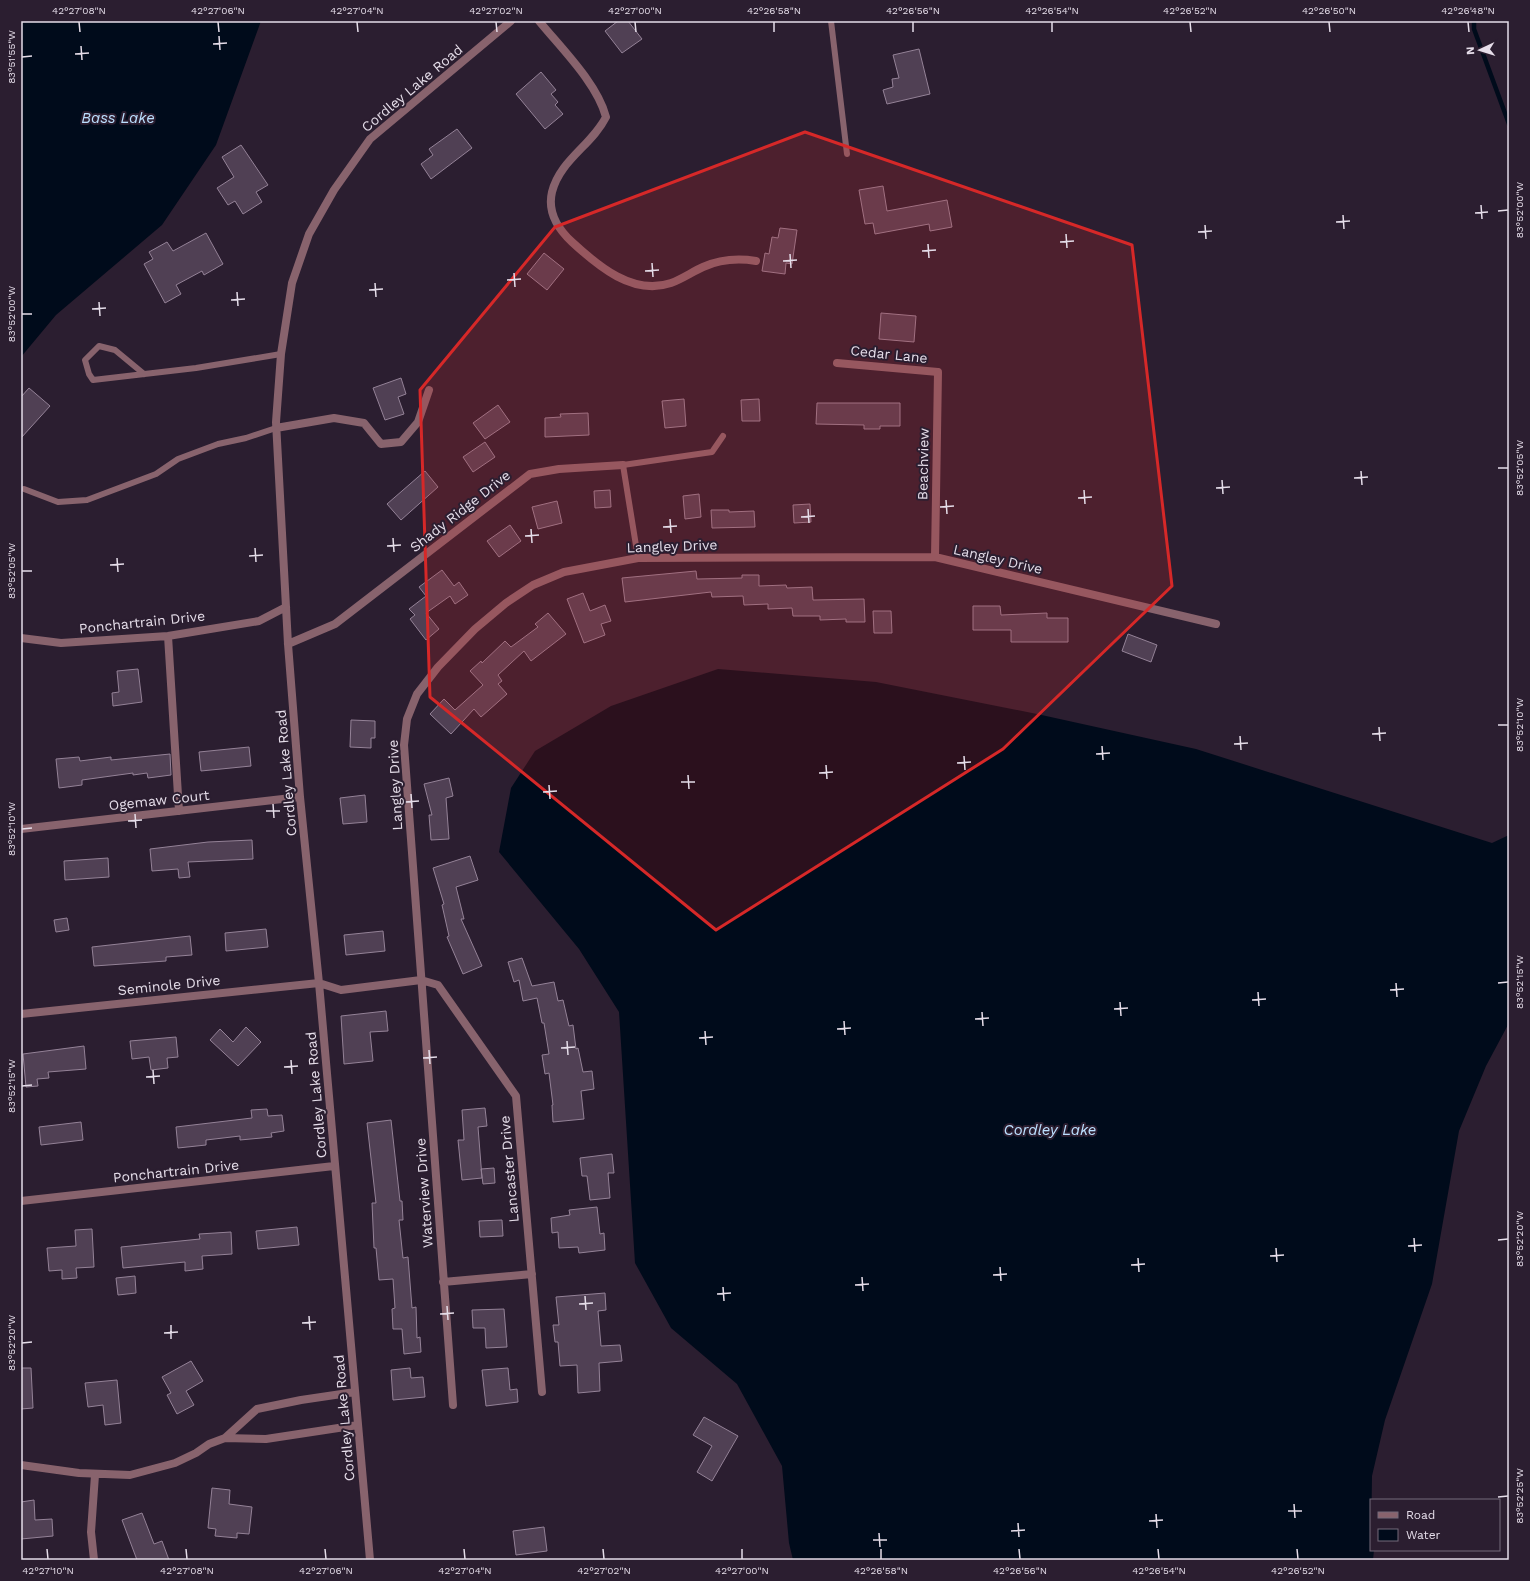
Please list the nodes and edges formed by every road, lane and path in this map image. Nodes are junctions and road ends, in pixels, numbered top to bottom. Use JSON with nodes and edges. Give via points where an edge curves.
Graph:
{"nodes":[{"id":1,"x":511,"y":21,"type":"edge"},
{"id":2,"x":539,"y":21,"type":"edge"},
{"id":3,"x":831,"y":21,"type":"edge"},
{"id":4,"x":847,"y":154,"type":"dead end"},
{"id":5,"x":756,"y":261,"type":"dead end"},
{"id":6,"x":281,"y":354,"type":"junction"},
{"id":7,"x":838,"y":362,"type":"dead end"},
{"id":8,"x":938,"y":372,"type":"joint"},
{"id":9,"x":144,"y":374,"type":"junction"},
{"id":10,"x":429,"y":390,"type":"dead end"},
{"id":11,"x":276,"y":428,"type":"junction"},
{"id":12,"x":723,"y":436,"type":"dead end"},
{"id":13,"x":623,"y":465,"type":"junction"},
{"id":14,"x":24,"y":489,"type":"dead end"},
{"id":15,"x":935,"y":557,"type":"junction"},
{"id":16,"x":638,"y":558,"type":"junction"},
{"id":17,"x":286,"y":607,"type":"junction"},
{"id":18,"x":1216,"y":624,"type":"dead end"},
{"id":19,"x":168,"y":636,"type":"junction"},
{"id":20,"x":21,"y":638,"type":"edge"},
{"id":21,"x":288,"y":644,"type":"junction"},
{"id":22,"x":300,"y":797,"type":"junction"},
{"id":23,"x":179,"y":811,"type":"junction"},
{"id":24,"x":21,"y":829,"type":"edge"},
{"id":25,"x":421,"y":980,"type":"junction"},
{"id":26,"x":319,"y":983,"type":"junction"},
{"id":27,"x":21,"y":1014,"type":"edge"},
{"id":28,"x":334,"y":1166,"type":"junction"},
{"id":29,"x":21,"y":1202,"type":"edge"},
{"id":30,"x":532,"y":1274,"type":"junction"},
{"id":31,"x":443,"y":1282,"type":"junction"},
{"id":32,"x":355,"y":1392,"type":"junction"},
{"id":33,"x":542,"y":1392,"type":"dead end"},
{"id":34,"x":453,"y":1405,"type":"dead end"},
{"id":35,"x":358,"y":1425,"type":"junction"},
{"id":36,"x":225,"y":1438,"type":"junction"},
{"id":37,"x":21,"y":1465,"type":"edge"},
{"id":38,"x":95,"y":1475,"type":"junction"},
{"id":39,"x":94,"y":1560,"type":"edge"},
{"id":40,"x":370,"y":1560,"type":"edge"}],
"edges":[{"from":1,"to":6,"type":"street","name":"Cordley Lake Road","via":[[370,139],[334,190],[309,234],[292,283]]},
{"from":2,"to":5,"type":"street","via":[[594,89],[606,117],[599,129],[561,170],[550,204],[558,228],[596,263],[618,277],[640,285],[669,284],[720,261],[737,258]]},
{"from":3,"to":4,"type":"lane"},
{"from":6,"to":9,"type":"lane"},
{"from":6,"to":11,"type":"street","name":"Cordley Lake Road"},
{"from":7,"to":8,"type":"street","name":"Cedar Lane"},
{"from":8,"to":15,"type":"street","name":"Beachview"},
{"from":9,"to":9,"type":"lane","via":[[93,380],[88,374],[85,360],[99,346],[115,350]]},
{"from":10,"to":11,"type":"street","via":[[418,422],[401,442],[381,444],[364,423],[334,418]]},
{"from":11,"to":14,"type":"lane","via":[[218,444],[178,459],[156,474],[87,500],[58,502]]},
{"from":11,"to":17,"type":"street","name":"Cordley Lake Road"},
{"from":12,"to":13,"type":"lane","via":[[712,452]]},
{"from":13,"to":16,"type":"lane"},
{"from":13,"to":21,"type":"street","name":"Shady Ridge Drive","via":[[559,469],[530,474],[335,624]]},
{"from":15,"to":16,"type":"street","name":"Langley Drive"},
{"from":15,"to":18,"type":"street","name":"Langley Drive"},
{"from":16,"to":25,"type":"street","name":"Langley Drive","via":[[564,572],[533,585],[475,629],[438,667],[417,694],[407,719],[404,745]]},
{"from":17,"to":19,"type":"street","name":"Ponchartrain Drive","via":[[259,621]]},
{"from":17,"to":21,"type":"street","name":"Cordley Lake Road"},
{"from":19,"to":20,"type":"street","name":"Ponchartrain Drive","via":[[61,643]]},
{"from":19,"to":23,"type":"street"},
{"from":21,"to":22,"type":"street","name":"Cordley Lake Road"},
{"from":22,"to":23,"type":"street","name":"Ogemaw Court"},
{"from":22,"to":26,"type":"street","name":"Cordley Lake Road"},
{"from":23,"to":24,"type":"street","name":"Ogemaw Court"},
{"from":25,"to":26,"type":"street","via":[[341,990]]},
{"from":25,"to":30,"type":"street","name":"Lancaster Drive","via":[[438,985],[516,1096]]},
{"from":25,"to":31,"type":"street","name":"Waterview Drive"},
{"from":26,"to":27,"type":"street","name":"Seminole Drive"},
{"from":26,"to":28,"type":"street","name":"Cordley Lake Road"},
{"from":28,"to":29,"type":"street","name":"Ponchartrain Drive"},
{"from":28,"to":32,"type":"street","name":"Cordley Lake Road"},
{"from":30,"to":31,"type":"street"},
{"from":30,"to":33,"type":"street","name":"Lancaster Drive"},
{"from":31,"to":34,"type":"street","name":"Waterview Drive"},
{"from":32,"to":35,"type":"street","name":"Cordley Lake Road"},
{"from":32,"to":36,"type":"street","via":[[257,1409]]},
{"from":35,"to":36,"type":"street","via":[[266,1439]]},
{"from":35,"to":40,"type":"street","name":"Cordley Lake Road"},
{"from":36,"to":38,"type":"street","via":[[175,1463],[151,1471],[130,1475]]},
{"from":37,"to":38,"type":"street"},
{"from":38,"to":39,"type":"street","via":[[91,1532]]}]}
